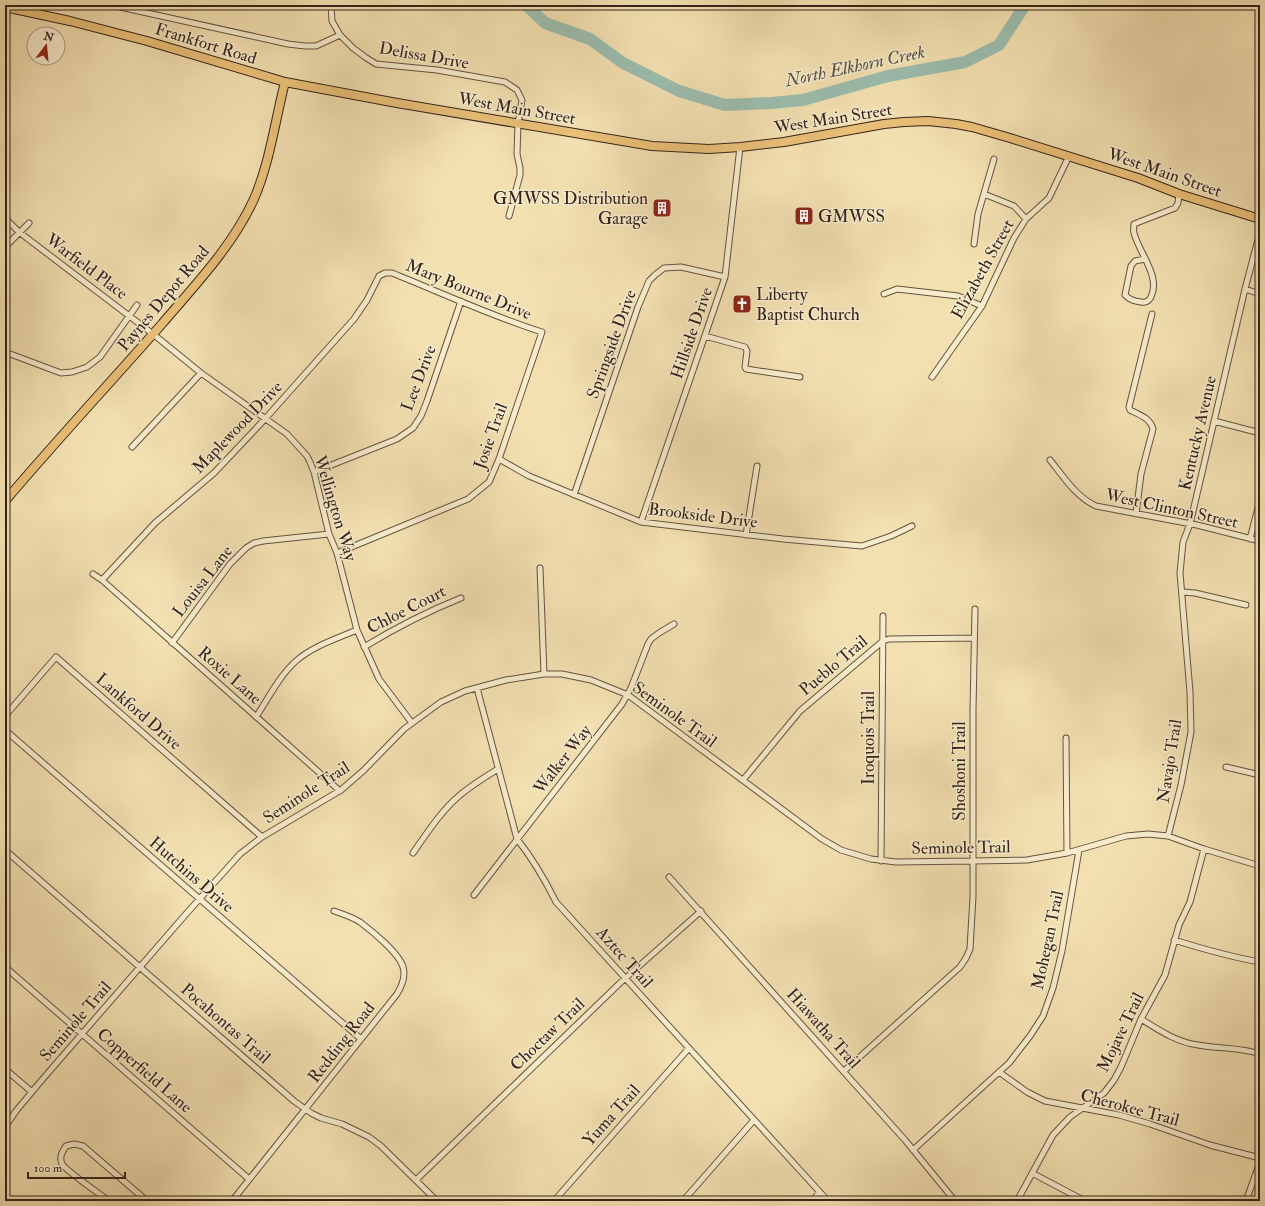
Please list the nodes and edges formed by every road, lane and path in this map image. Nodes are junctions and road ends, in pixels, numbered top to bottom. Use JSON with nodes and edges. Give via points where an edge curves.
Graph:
{"nodes":[{"id":1,"x":111,"y":5,"type":"edge"},
{"id":2,"x":331,"y":5,"type":"edge"},
{"id":3,"x":5,"y":7,"type":"edge"},
{"id":4,"x":340,"y":35,"type":"junction"},
{"id":5,"x":285,"y":82,"type":"junction"},
{"id":6,"x":399,"y":104,"type":"joint"},
{"id":7,"x":518,"y":123,"type":"junction"},
{"id":8,"x":740,"y":148,"type":"junction"},
{"id":9,"x":1070,"y":156,"type":"junction"},
{"id":10,"x":994,"y":159,"type":"dead end"},
{"id":11,"x":984,"y":194,"type":"junction"},
{"id":12,"x":1179,"y":194,"type":"junction"},
{"id":13,"x":509,"y":216,"type":"dead end"},
{"id":14,"x":5,"y":218,"type":"edge"},
{"id":15,"x":1026,"y":219,"type":"junction"},
{"id":16,"x":1260,"y":219,"type":"edge"},
{"id":17,"x":29,"y":223,"type":"dead end"},
{"id":18,"x":19,"y":232,"type":"junction"},
{"id":19,"x":1260,"y":232,"type":"edge"},
{"id":20,"x":974,"y":244,"type":"dead end"},
{"id":21,"x":5,"y":247,"type":"edge"},
{"id":22,"x":1253,"y":258,"type":"junction"},
{"id":23,"x":1145,"y":259,"type":"junction"},
{"id":24,"x":1260,"y":260,"type":"edge"},
{"id":25,"x":385,"y":272,"type":"joint"},
{"id":26,"x":724,"y":277,"type":"junction"},
{"id":27,"x":1245,"y":289,"type":"junction"},
{"id":28,"x":884,"y":294,"type":"dead end"},
{"id":29,"x":1260,"y":294,"type":"edge"},
{"id":30,"x":461,"y":301,"type":"junction"},
{"id":31,"x":137,"y":305,"type":"dead end"},
{"id":32,"x":982,"y":306,"type":"junction"},
{"id":33,"x":1152,"y":314,"type":"dead end"},
{"id":34,"x":129,"y":316,"type":"junction"},
{"id":35,"x":542,"y":332,"type":"joint"},
{"id":36,"x":152,"y":334,"type":"junction"},
{"id":37,"x":705,"y":336,"type":"junction"},
{"id":38,"x":5,"y":352,"type":"edge"},
{"id":39,"x":201,"y":373,"type":"junction"},
{"id":40,"x":800,"y":377,"type":"dead end"},
{"id":41,"x":932,"y":377,"type":"dead end"},
{"id":42,"x":265,"y":419,"type":"junction"},
{"id":43,"x":1214,"y":421,"type":"junction"},
{"id":44,"x":1260,"y":433,"type":"edge"},
{"id":45,"x":132,"y":447,"type":"dead end"},
{"id":46,"x":498,"y":459,"type":"junction"},
{"id":47,"x":1050,"y":460,"type":"dead end"},
{"id":48,"x":757,"y":466,"type":"dead end"},
{"id":49,"x":314,"y":472,"type":"junction"},
{"id":50,"x":574,"y":495,"type":"junction"},
{"id":51,"x":1260,"y":500,"type":"edge"},
{"id":52,"x":5,"y":501,"type":"edge"},
{"id":53,"x":1136,"y":514,"type":"junction"},
{"id":54,"x":641,"y":522,"type":"junction"},
{"id":55,"x":1190,"y":524,"type":"junction"},
{"id":56,"x":912,"y":526,"type":"dead end"},
{"id":57,"x":329,"y":534,"type":"junction"},
{"id":58,"x":746,"y":535,"type":"junction"},
{"id":59,"x":1250,"y":539,"type":"junction"},
{"id":60,"x":1260,"y":541,"type":"edge"},
{"id":61,"x":337,"y":553,"type":"junction"},
{"id":62,"x":540,"y":568,"type":"dead end"},
{"id":63,"x":93,"y":574,"type":"dead end"},
{"id":64,"x":102,"y":580,"type":"junction"},
{"id":65,"x":1182,"y":592,"type":"junction"},
{"id":66,"x":461,"y":598,"type":"dead end"},
{"id":67,"x":1246,"y":605,"type":"dead end"},
{"id":68,"x":975,"y":609,"type":"dead end"},
{"id":69,"x":883,"y":616,"type":"dead end"},
{"id":70,"x":674,"y":624,"type":"dead end"},
{"id":71,"x":357,"y":630,"type":"junction"},
{"id":72,"x":974,"y":638,"type":"junction"},
{"id":73,"x":883,"y":641,"type":"junction"},
{"id":74,"x":1186,"y":642,"type":"joint"},
{"id":75,"x":172,"y":643,"type":"junction"},
{"id":76,"x":364,"y":647,"type":"junction"},
{"id":77,"x":544,"y":674,"type":"junction"},
{"id":78,"x":477,"y":688,"type":"junction"},
{"id":79,"x":628,"y":695,"type":"junction"},
{"id":80,"x":5,"y":716,"type":"edge"},
{"id":81,"x":256,"y":717,"type":"junction"},
{"id":82,"x":412,"y":723,"type":"junction"},
{"id":83,"x":5,"y":730,"type":"edge"},
{"id":84,"x":1066,"y":738,"type":"dead end"},
{"id":85,"x":1226,"y":767,"type":"dead end"},
{"id":86,"x":498,"y":769,"type":"junction"},
{"id":87,"x":1260,"y":775,"type":"edge"},
{"id":88,"x":742,"y":780,"type":"junction"},
{"id":89,"x":340,"y":791,"type":"junction"},
{"id":90,"x":1168,"y":836,"type":"junction"},
{"id":91,"x":262,"y":837,"type":"junction"},
{"id":92,"x":517,"y":839,"type":"junction"},
{"id":93,"x":1204,"y":849,"type":"junction"},
{"id":94,"x":5,"y":850,"type":"edge"},
{"id":95,"x":1079,"y":850,"type":"junction"},
{"id":96,"x":413,"y":853,"type":"dead end"},
{"id":97,"x":1068,"y":853,"type":"junction"},
{"id":98,"x":881,"y":861,"type":"junction"},
{"id":99,"x":973,"y":861,"type":"junction"},
{"id":100,"x":1260,"y":866,"type":"edge"},
{"id":101,"x":669,"y":877,"type":"dead end"},
{"id":102,"x":474,"y":895,"type":"dead end"},
{"id":103,"x":200,"y":899,"type":"junction"},
{"id":104,"x":334,"y":911,"type":"dead end"},
{"id":105,"x":701,"y":911,"type":"junction"},
{"id":106,"x":1174,"y":940,"type":"junction"},
{"id":107,"x":1260,"y":962,"type":"edge"},
{"id":108,"x":5,"y":967,"type":"edge"},
{"id":109,"x":140,"y":967,"type":"junction"},
{"id":110,"x":626,"y":978,"type":"junction"},
{"id":111,"x":1141,"y":1019,"type":"junction"},
{"id":112,"x":82,"y":1034,"type":"junction"},
{"id":113,"x":361,"y":1039,"type":"junction"},
{"id":114,"x":689,"y":1048,"type":"junction"},
{"id":115,"x":1260,"y":1054,"type":"edge"},
{"id":116,"x":5,"y":1069,"type":"edge"},
{"id":117,"x":844,"y":1071,"type":"junction"},
{"id":118,"x":999,"y":1072,"type":"junction"},
{"id":119,"x":32,"y":1092,"type":"junction"},
{"id":120,"x":1082,"y":1108,"type":"junction"},
{"id":121,"x":305,"y":1109,"type":"junction"},
{"id":122,"x":754,"y":1120,"type":"junction"},
{"id":123,"x":5,"y":1126,"type":"edge"},
{"id":124,"x":913,"y":1150,"type":"junction"},
{"id":125,"x":1260,"y":1158,"type":"edge"},
{"id":126,"x":1260,"y":1162,"type":"edge"},
{"id":127,"x":1032,"y":1173,"type":"junction"},
{"id":128,"x":249,"y":1179,"type":"junction"},
{"id":129,"x":416,"y":1180,"type":"junction"},
{"id":130,"x":820,"y":1192,"type":"junction"},
{"id":131,"x":109,"y":1201,"type":"edge"},
{"id":132,"x":146,"y":1201,"type":"edge"},
{"id":133,"x":232,"y":1201,"type":"edge"},
{"id":134,"x":437,"y":1201,"type":"edge"},
{"id":135,"x":554,"y":1201,"type":"edge"},
{"id":136,"x":683,"y":1201,"type":"edge"},
{"id":137,"x":812,"y":1201,"type":"edge"},
{"id":138,"x":828,"y":1201,"type":"edge"},
{"id":139,"x":955,"y":1201,"type":"edge"},
{"id":140,"x":1017,"y":1201,"type":"edge"},
{"id":141,"x":1085,"y":1201,"type":"edge"},
{"id":142,"x":1246,"y":1201,"type":"edge"}],
"edges":[{"from":1,"to":4,"type":"street","via":[[288,44],[316,46]]},
{"from":2,"to":4,"type":"street","name":"Delissa Drive","via":[[332,21]]},
{"from":3,"to":5,"type":"main road","name":"Frankfort Road","via":[[147,41]]},
{"from":4,"to":7,"type":"street","name":"Delissa Drive","via":[[376,64],[437,70],[505,82],[517,90],[522,100]]},
{"from":5,"to":6,"type":"main road","name":"Frankfort Road"},
{"from":5,"to":36,"type":"main road","name":"Paynes Depot Road","via":[[262,177],[239,227],[209,268]]},
{"from":6,"to":7,"type":"main road","name":"West Main Street"},
{"from":7,"to":8,"type":"main road","name":"West Main Street","via":[[652,146]]},
{"from":7,"to":13,"type":"street","via":[[517,154],[520,175]]},
{"from":8,"to":9,"type":"main road","name":"West Main Street","via":[[884,124],[928,121],[972,127]]},
{"from":8,"to":26,"type":"street","name":"Hillside Drive"},
{"from":9,"to":12,"type":"main road","name":"West Main Street"},
{"from":9,"to":15,"type":"street","name":"Elizabeth Street","via":[[1049,198]]},
{"from":10,"to":11,"type":"street"},
{"from":11,"to":15,"type":"street","via":[[1014,206]]},
{"from":11,"to":20,"type":"street"},
{"from":12,"to":16,"type":"main road","name":"West Main Street"},
{"from":12,"to":23,"type":"street","via":[[1175,208],[1134,224],[1133,232]]},
{"from":14,"to":18,"type":"street","name":"Warfield Place"},
{"from":15,"to":32,"type":"street","name":"Elizabeth Street","via":[[1014,238]]},
{"from":17,"to":18,"type":"street"},
{"from":18,"to":21,"type":"street"},
{"from":18,"to":34,"type":"street","name":"Warfield Place"},
{"from":19,"to":22,"type":"street","name":"Kentucky Avenue"},
{"from":22,"to":24,"type":"street"},
{"from":22,"to":27,"type":"street","name":"Kentucky Avenue"},
{"from":23,"to":23,"type":"street","via":[[1153,276],[1153,293],[1150,300],[1144,302],[1130,300],[1125,295],[1131,266],[1135,261]]},
{"from":25,"to":30,"type":"street","name":"Mary Bourne Drive"},
{"from":25,"to":42,"type":"street","name":"Maplewood Drive","via":[[379,276],[354,319]]},
{"from":26,"to":37,"type":"street","name":"Hillside Drive"},
{"from":26,"to":50,"type":"street","name":"Springside Drive","via":[[681,267],[670,267],[660,270],[649,281]]},
{"from":27,"to":29,"type":"street"},
{"from":27,"to":43,"type":"street","name":"Kentucky Avenue"},
{"from":28,"to":32,"type":"street","via":[[897,289],[958,296]]},
{"from":30,"to":35,"type":"street","name":"Mary Bourne Drive"},
{"from":30,"to":49,"type":"street","name":"Lee Drive","via":[[427,401],[413,428],[397,439]]},
{"from":31,"to":34,"type":"street"},
{"from":32,"to":41,"type":"street","name":"Elizabeth Street"},
{"from":33,"to":53,"type":"street","via":[[1129,407],[1148,420],[1152,429]]},
{"from":34,"to":36,"type":"street","name":"Warfield Place"},
{"from":34,"to":38,"type":"street","via":[[100,357],[87,367],[72,372],[56,371]]},
{"from":35,"to":46,"type":"street","name":"Josie Trail"},
{"from":36,"to":39,"type":"street","name":"Wellington Way"},
{"from":36,"to":52,"type":"main road","name":"Paynes Depot Road"},
{"from":37,"to":40,"type":"street","via":[[745,346],[746,369]]},
{"from":37,"to":54,"type":"street","name":"Hillside Drive"},
{"from":39,"to":42,"type":"street","name":"Wellington Way"},
{"from":39,"to":45,"type":"street"},
{"from":42,"to":49,"type":"street","name":"Wellington Way","via":[[287,434],[307,456]]},
{"from":42,"to":64,"type":"street","name":"Maplewood Drive","via":[[214,474],[155,523]]},
{"from":43,"to":44,"type":"street"},
{"from":43,"to":55,"type":"street","name":"Kentucky Avenue"},
{"from":46,"to":50,"type":"street","name":"Brookside Drive","via":[[529,476]]},
{"from":46,"to":61,"type":"street","name":"Josie Trail","via":[[488,482],[468,498]]},
{"from":47,"to":53,"type":"street","name":"West Clinton Street","via":[[1089,503]]},
{"from":48,"to":58,"type":"street"},
{"from":49,"to":57,"type":"street","name":"Wellington Way"},
{"from":50,"to":54,"type":"street","name":"Brookside Drive"},
{"from":51,"to":59,"type":"street"},
{"from":53,"to":55,"type":"street","name":"West Clinton Street"},
{"from":54,"to":58,"type":"street","name":"Brookside Drive"},
{"from":55,"to":59,"type":"street","name":"West Clinton Street"},
{"from":55,"to":65,"type":"street","name":"Kentucky Avenue","via":[[1183,542],[1180,573]]},
{"from":56,"to":58,"type":"street","name":"Brookside Drive","via":[[862,546]]},
{"from":57,"to":61,"type":"street","name":"Wellington Way"},
{"from":57,"to":75,"type":"street","name":"Louisa Lane","via":[[263,541],[246,548],[230,564]]},
{"from":59,"to":60,"type":"street","name":"West Clinton Street"},
{"from":61,"to":71,"type":"street","name":"Wellington Way"},
{"from":62,"to":77,"type":"street"},
{"from":63,"to":64,"type":"street"},
{"from":64,"to":75,"type":"street","name":"Roxie Lane"},
{"from":65,"to":67,"type":"street"},
{"from":65,"to":74,"type":"street","name":"Kentucky Avenue"},
{"from":66,"to":76,"type":"street","name":"Chloe Court","via":[[403,624]]},
{"from":68,"to":72,"type":"street","name":"Shoshoni Trail"},
{"from":69,"to":73,"type":"street","name":"Iroquois Trail"},
{"from":70,"to":79,"type":"street","name":"Walker Way","via":[[659,633],[648,644]]},
{"from":71,"to":76,"type":"street","name":"Wellington Way"},
{"from":71,"to":81,"type":"street","via":[[318,647],[296,662],[281,679]]},
{"from":72,"to":73,"type":"street","name":"Pueblo Trail"},
{"from":72,"to":99,"type":"street","name":"Shoshoni Trail"},
{"from":73,"to":88,"type":"street","name":"Pueblo Trail","via":[[800,711]]},
{"from":73,"to":98,"type":"street","name":"Iroquois Trail"},
{"from":74,"to":90,"type":"street","name":"Navajo Trail","via":[[1190,732],[1181,785]]},
{"from":75,"to":81,"type":"street","name":"Roxie Lane"},
{"from":76,"to":82,"type":"street","name":"Wellington Way","via":[[380,679]]},
{"from":77,"to":78,"type":"street","name":"Seminole Trail"},
{"from":77,"to":79,"type":"street","name":"Seminole Trail","via":[[562,674],[591,680]]},
{"from":78,"to":82,"type":"street","name":"Seminole Trail","via":[[441,702]]},
{"from":78,"to":86,"type":"street","name":"Aztec Trail"},
{"from":79,"to":88,"type":"street","name":"Seminole Trail"},
{"from":79,"to":92,"type":"street","name":"Walker Way"},
{"from":80,"to":91,"type":"street","name":"Lankford Drive","via":[[56,658]]},
{"from":81,"to":89,"type":"street","name":"Roxie Lane"},
{"from":82,"to":89,"type":"street","name":"Seminole Trail"},
{"from":83,"to":103,"type":"street","name":"Hutchins Drive"},
{"from":84,"to":97,"type":"street"},
{"from":85,"to":87,"type":"street"},
{"from":86,"to":92,"type":"street","name":"Aztec Trail"},
{"from":86,"to":96,"type":"street","via":[[459,796],[440,816]]},
{"from":88,"to":98,"type":"street","name":"Seminole Trail","via":[[822,839],[856,856]]},
{"from":89,"to":91,"type":"street","name":"Seminole Trail"},
{"from":90,"to":93,"type":"street","name":"Seminole Trail"},
{"from":90,"to":95,"type":"street","name":"Seminole Trail","via":[[1126,836]]},
{"from":91,"to":103,"type":"street","name":"Seminole Trail","via":[[237,857]]},
{"from":92,"to":102,"type":"street","name":"Walker Way"},
{"from":92,"to":110,"type":"street","name":"Aztec Trail","via":[[546,880],[556,902]]},
{"from":93,"to":100,"type":"street","name":"Seminole Trail"},
{"from":93,"to":106,"type":"street","name":"Mojave Trail","via":[[1190,902]]},
{"from":94,"to":109,"type":"street","name":"Pocahontas Trail"},
{"from":95,"to":97,"type":"street","name":"Seminole Trail"},
{"from":95,"to":118,"type":"street","name":"Mohegan Trail","via":[[1053,988],[1042,1016],[1030,1036]]},
{"from":97,"to":99,"type":"street","name":"Seminole Trail","via":[[1027,860]]},
{"from":98,"to":99,"type":"street","name":"Seminole Trail"},
{"from":99,"to":117,"type":"street","name":"Shoshoni Trail","via":[[970,949],[966,958],[960,967]]},
{"from":101,"to":105,"type":"street","name":"Hiawatha Trail"},
{"from":103,"to":109,"type":"street","name":"Seminole Trail"},
{"from":103,"to":113,"type":"street","name":"Hutchins Drive"},
{"from":104,"to":113,"type":"street","name":"Redding Road","via":[[360,922],[393,951],[403,968],[402,985],[397,994]]},
{"from":105,"to":110,"type":"street","name":"Choctaw Trail"},
{"from":105,"to":117,"type":"street","name":"Hiawatha Trail"},
{"from":106,"to":107,"type":"street"},
{"from":106,"to":111,"type":"street","name":"Mojave Trail","via":[[1165,975]]},
{"from":108,"to":112,"type":"street","name":"Copperfield Lane"},
{"from":109,"to":112,"type":"street","name":"Seminole Trail"},
{"from":109,"to":121,"type":"street","name":"Pocahontas Trail"},
{"from":110,"to":114,"type":"street","name":"Aztec Trail"},
{"from":110,"to":129,"type":"street","name":"Choctaw Trail"},
{"from":111,"to":115,"type":"street","via":[[1182,1042],[1245,1049]]},
{"from":111,"to":120,"type":"street","name":"Mojave Trail","via":[[1114,1080],[1104,1093]]},
{"from":112,"to":119,"type":"street","name":"Seminole Trail"},
{"from":112,"to":128,"type":"street","name":"Copperfield Lane"},
{"from":113,"to":121,"type":"street","name":"Redding Road"},
{"from":114,"to":122,"type":"street","name":"Aztec Trail"},
{"from":114,"to":135,"type":"street","name":"Yuma Trail"},
{"from":116,"to":119,"type":"street"},
{"from":117,"to":124,"type":"street","name":"Hiawatha Trail"},
{"from":118,"to":120,"type":"street","name":"Cherokee Trail","via":[[1037,1098]]},
{"from":118,"to":124,"type":"street","name":"Mohegan Trail"},
{"from":119,"to":123,"type":"street","name":"Seminole Trail"},
{"from":120,"to":125,"type":"street","name":"Cherokee Trail","via":[[1119,1115],[1210,1146]]},
{"from":120,"to":127,"type":"street","name":"Mojave Trail","via":[[1053,1136]]},
{"from":121,"to":128,"type":"street","name":"Redding Road"},
{"from":121,"to":129,"type":"street","name":"Pocahontas Trail","via":[[369,1137]]},
{"from":122,"to":130,"type":"street","name":"Aztec Trail"},
{"from":122,"to":136,"type":"street"},
{"from":124,"to":139,"type":"street","name":"Hiawatha Trail"},
{"from":126,"to":142,"type":"street"},
{"from":127,"to":140,"type":"street","name":"Mojave Trail"},
{"from":127,"to":141,"type":"street"},
{"from":128,"to":133,"type":"street","name":"Redding Road"},
{"from":129,"to":134,"type":"street","name":"Pocahontas Trail"},
{"from":130,"to":137,"type":"street"},
{"from":130,"to":138,"type":"street","name":"Aztec Trail"},
{"from":131,"to":132,"type":"street","via":[[65,1168],[61,1155],[66,1146],[83,1146]]}]}
